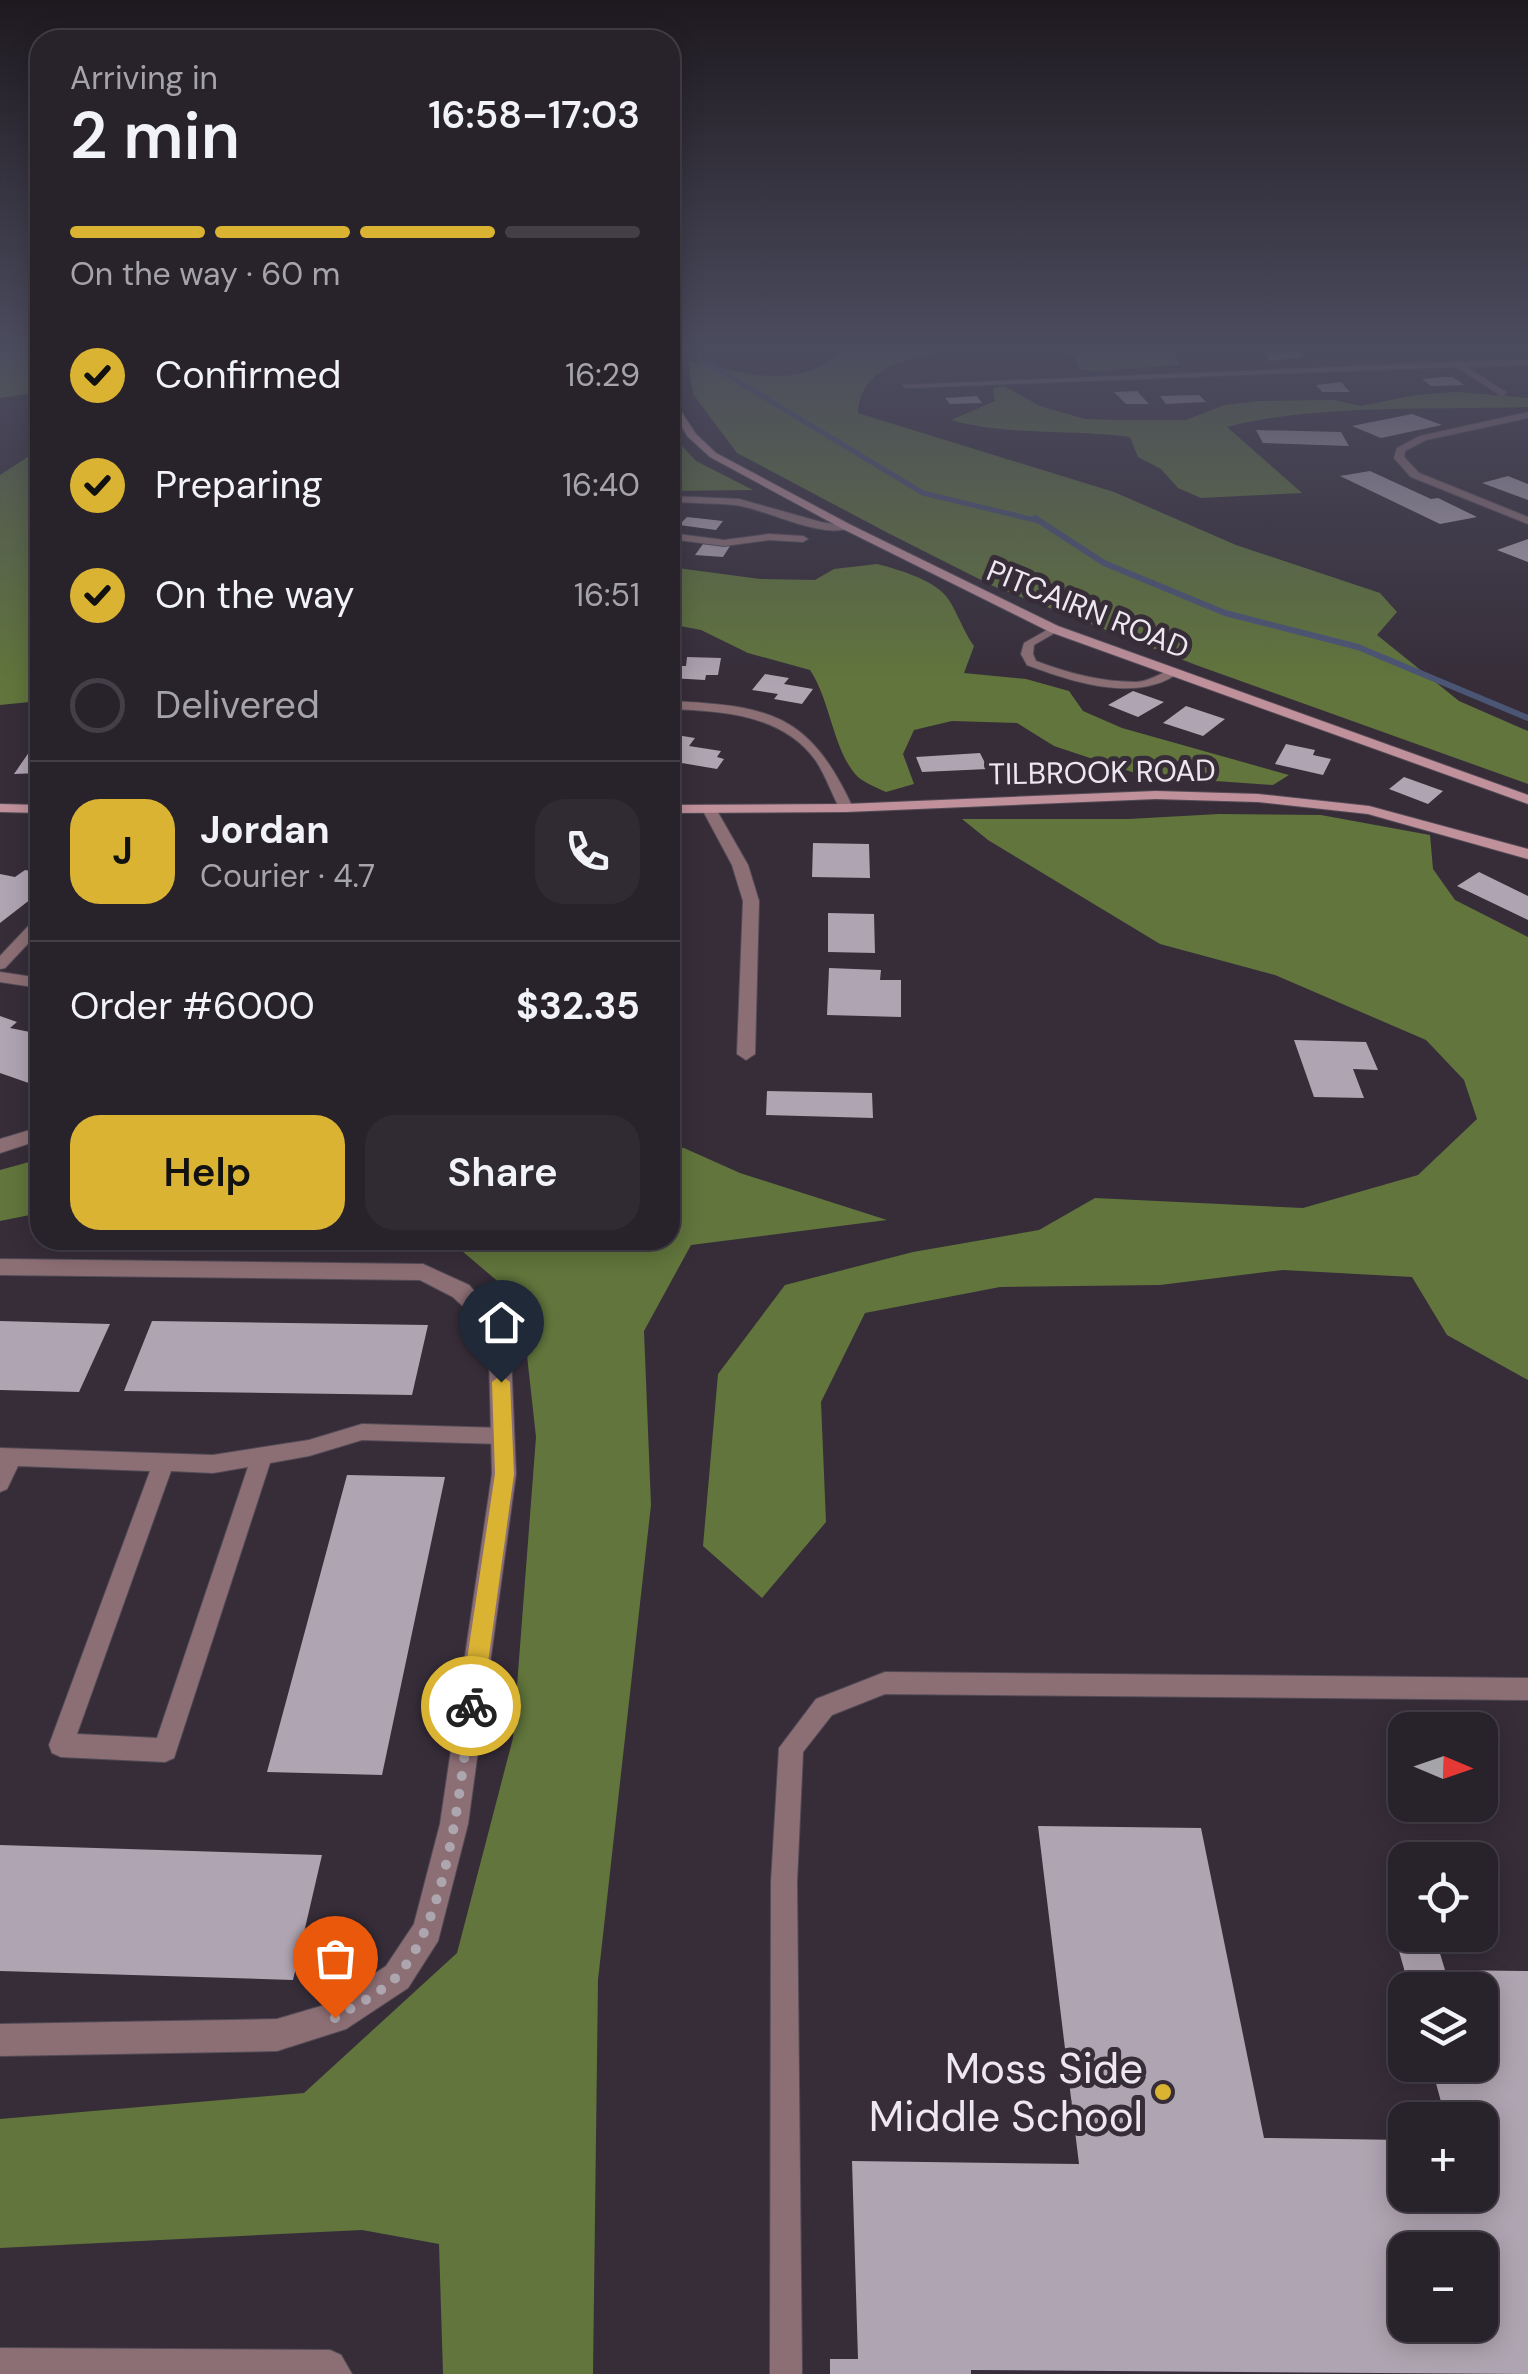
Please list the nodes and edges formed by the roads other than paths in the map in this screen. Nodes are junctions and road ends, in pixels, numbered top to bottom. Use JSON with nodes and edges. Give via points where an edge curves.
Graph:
{"nodes":[{"id":1,"x":726,"y":462,"type":"edge"},
{"id":2,"x":1403,"y":462,"type":"edge"},
{"id":3,"x":680,"y":499,"type":"edge"},
{"id":4,"x":1528,"y":521,"type":"edge"},
{"id":5,"x":847,"y":527,"type":"junction"},
{"id":6,"x":680,"y":537,"type":"edge"},
{"id":7,"x":802,"y":539,"type":"dead end"},
{"id":8,"x":1054,"y":628,"type":"junction"},
{"id":9,"x":1174,"y":672,"type":"junction"},
{"id":10,"x":680,"y":705,"type":"edge"},
{"id":11,"x":1528,"y":800,"type":"edge"},
{"id":12,"x":0,"y":808,"type":"edge"},
{"id":13,"x":709,"y":808,"type":"junction"},
{"id":14,"x":846,"y":808,"type":"junction"},
{"id":15,"x":30,"y":809,"type":"edge"},
{"id":16,"x":680,"y":809,"type":"edge"},
{"id":17,"x":1528,"y":854,"type":"edge"},
{"id":18,"x":30,"y":932,"type":"edge"},
{"id":19,"x":0,"y":964,"type":"edge"},
{"id":20,"x":0,"y":977,"type":"edge"},
{"id":21,"x":30,"y":982,"type":"edge"},
{"id":22,"x":746,"y":1054,"type":"dead end"},
{"id":23,"x":30,"y":1136,"type":"edge"},
{"id":24,"x":0,"y":1146,"type":"edge"},
{"id":25,"x":0,"y":1267,"type":"edge"},
{"id":26,"x":503,"y":1436,"type":"junction"},
{"id":27,"x":262,"y":1456,"type":"junction"},
{"id":28,"x":6,"y":1457,"type":"edge"},
{"id":29,"x":164,"y":1462,"type":"junction"},
{"id":30,"x":0,"y":1484,"type":"edge"},
{"id":31,"x":1528,"y":1689,"type":"edge"},
{"id":32,"x":0,"y":2040,"type":"edge"},
{"id":33,"x":0,"y":2364,"type":"edge"},
{"id":34,"x":336,"y":2374,"type":"edge"},
{"id":35,"x":786,"y":2374,"type":"edge"}],
"edges":[{"from":1,"to":5,"type":"street","name":"PITCAIRN ROAD"},
{"from":2,"to":4,"type":"street","via":[[1415,474]]},
{"from":3,"to":5,"type":"street","via":[[739,502]]},
{"from":5,"to":8,"type":"street","name":"PITCAIRN ROAD"},
{"from":6,"to":7,"type":"lane","via":[[724,543]]},
{"from":8,"to":9,"type":"street","name":"PITCAIRN ROAD"},
{"from":8,"to":9,"type":"lane","via":[[1029,642],[1032,662],[1138,685]]},
{"from":9,"to":11,"type":"street","name":"PITCAIRN ROAD"},
{"from":10,"to":14,"type":"street","via":[[750,713],[798,736],[827,768]]},
{"from":12,"to":15,"type":"street"},
{"from":13,"to":14,"type":"street","name":"TILBROOK ROAD"},
{"from":13,"to":16,"type":"street","name":"TILBROOK ROAD"},
{"from":13,"to":22,"type":"street","via":[[751,900]]},
{"from":14,"to":17,"type":"street","name":"TILBROOK ROAD","via":[[1072,796],[1258,798],[1369,810]]},
{"from":18,"to":19,"type":"lane"},
{"from":20,"to":21,"type":"street"},
{"from":23,"to":24,"type":"street"},
{"from":25,"to":26,"type":"street","via":[[423,1272],[482,1312],[500,1355]]},
{"from":26,"to":27,"type":"lane","via":[[362,1432]]},
{"from":26,"to":32,"type":"street","via":[[504,1474],[454,1824],[426,1930],[398,1977],[335,2018],[278,2035]]},
{"from":27,"to":29,"type":"lane"},
{"from":27,"to":29,"type":"lane","via":[[165,1750],[61,1745]]},
{"from":28,"to":29,"type":"lane"},
{"from":28,"to":30,"type":"lane"},
{"from":31,"to":35,"type":"lane","via":[[886,1684],[824,1707],[791,1748],[784,1882]]},
{"from":33,"to":34,"type":"lane","via":[[330,2366]]}]}
